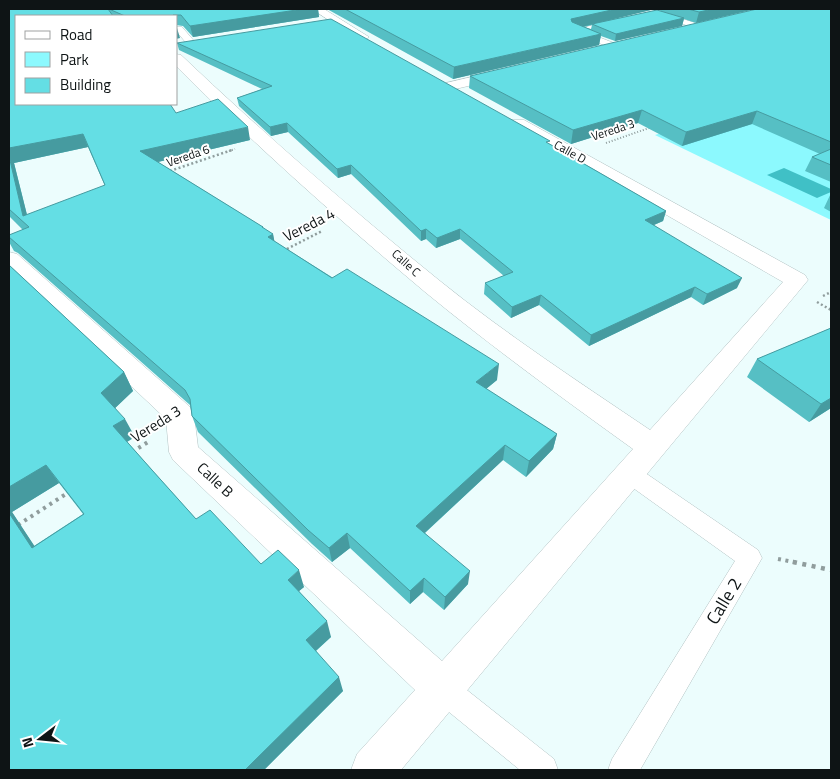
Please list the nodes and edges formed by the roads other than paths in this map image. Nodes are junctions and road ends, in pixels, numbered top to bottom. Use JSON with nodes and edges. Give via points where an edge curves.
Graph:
{"nodes":[{"id":1,"x":646,"y":15,"type":"edge"},
{"id":2,"x":317,"y":16,"type":"edge"},
{"id":3,"x":628,"y":19,"type":"edge"},
{"id":4,"x":704,"y":26,"type":"joint"},
{"id":5,"x":178,"y":28,"type":"edge"},
{"id":6,"x":674,"y":34,"type":"edge"},
{"id":7,"x":620,"y":46,"type":"joint"},
{"id":8,"x":189,"y":47,"type":"edge"},
{"id":9,"x":381,"y":47,"type":"edge"},
{"id":10,"x":598,"y":52,"type":"edge"},
{"id":11,"x":515,"y":71,"type":"edge"},
{"id":12,"x":436,"y":77,"type":"edge"},
{"id":13,"x":451,"y":86,"type":"junction"},
{"id":14,"x":475,"y":99,"type":"edge"},
{"id":15,"x":507,"y":118,"type":"edge"},
{"id":16,"x":9,"y":259,"type":"edge"},
{"id":17,"x":652,"y":447,"type":"junction"},
{"id":18,"x":630,"y":474,"type":"junction"},
{"id":19,"x":443,"y":689,"type":"junction"},
{"id":20,"x":373,"y":770,"type":"edge"},
{"id":21,"x":543,"y":770,"type":"edge"},
{"id":22,"x":623,"y":770,"type":"edge"}],
"edges":[{"from":1,"to":4,"type":"lane","via":[[656,13]]},
{"from":2,"to":9,"type":"street","via":[[334,20]]},
{"from":3,"to":7,"type":"lane","via":[[575,30]]},
{"from":4,"to":6,"type":"street"},
{"from":5,"to":8,"type":"lane"},
{"from":7,"to":10,"type":"street"},
{"from":8,"to":17,"type":"street","name":"Calle C","via":[[263,140],[433,287]]},
{"from":11,"to":13,"type":"street"},
{"from":12,"to":13,"type":"street"},
{"from":13,"to":14,"type":"street"},
{"from":15,"to":17,"type":"street","name":"Calle D","via":[[797,280]]},
{"from":16,"to":19,"type":"street","name":"Calle B","via":[[180,416],[184,452]]},
{"from":17,"to":18,"type":"street"},
{"from":18,"to":19,"type":"street"},
{"from":18,"to":22,"type":"lane","name":"Calle 2","via":[[750,558]]},
{"from":19,"to":20,"type":"street"},
{"from":19,"to":21,"type":"lane"}]}
